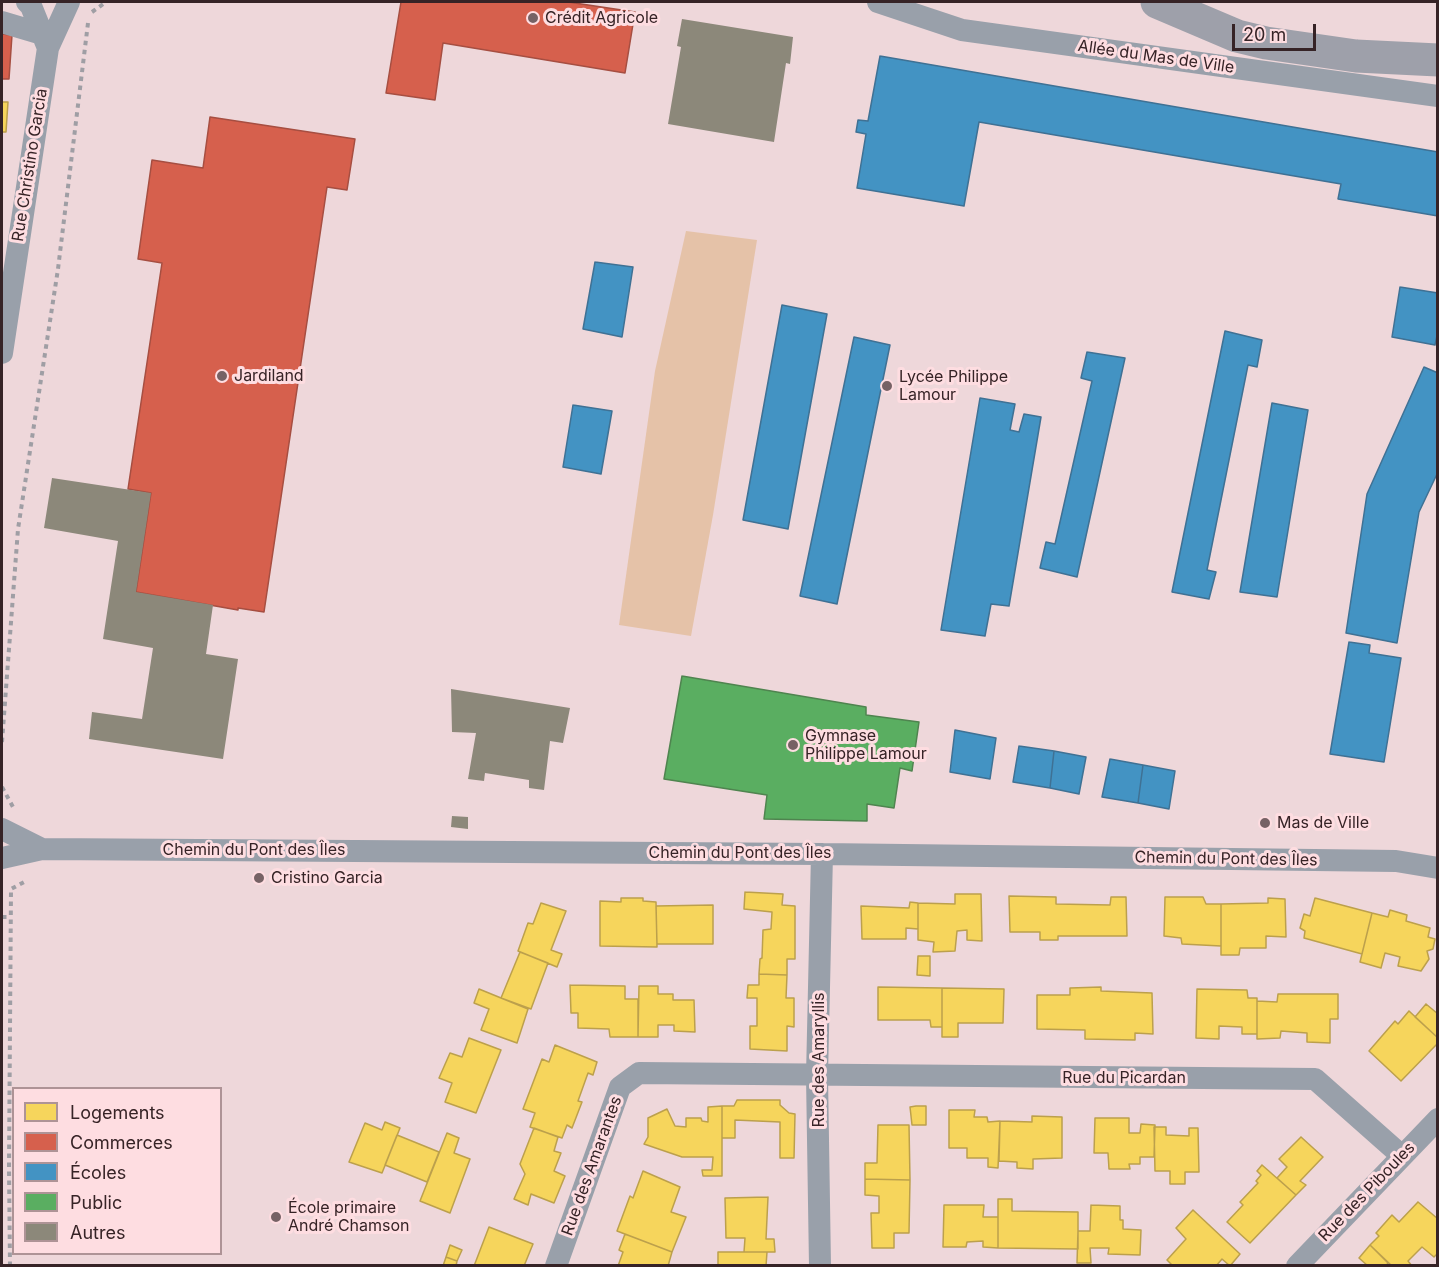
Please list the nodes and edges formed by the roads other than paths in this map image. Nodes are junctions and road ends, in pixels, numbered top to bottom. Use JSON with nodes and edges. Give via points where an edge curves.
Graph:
{"nodes":[{"id":1,"x":27,"y":2,"type":"edge"},
{"id":2,"x":69,"y":2,"type":"edge"},
{"id":3,"x":878,"y":2,"type":"edge"},
{"id":4,"x":1157,"y":2,"type":"edge"},
{"id":5,"x":2,"y":22,"type":"edge"},
{"id":6,"x":45,"y":41,"type":"junction"},
{"id":7,"x":1437,"y":60,"type":"edge"},
{"id":8,"x":1437,"y":96,"type":"edge"},
{"id":9,"x":2,"y":353,"type":"edge"},
{"id":10,"x":2,"y":830,"type":"edge"},
{"id":11,"x":42,"y":849,"type":"junction"},
{"id":12,"x":822,"y":854,"type":"junction"},
{"id":13,"x":2,"y":858,"type":"edge"},
{"id":14,"x":1437,"y":868,"type":"edge"},
{"id":15,"x":818,"y":1076,"type":"junction"},
{"id":16,"x":1437,"y":1119,"type":"edge"},
{"id":17,"x":1402,"y":1156,"type":"junction"},
{"id":18,"x":556,"y":1266,"type":"edge"},
{"id":19,"x":819,"y":1266,"type":"edge"},
{"id":20,"x":1297,"y":1266,"type":"edge"}],
"edges":[{"from":1,"to":6,"type":"street","name":"Rue Christino Garcia"},
{"from":2,"to":6,"type":"street","name":"Rue Christino Garcia"},
{"from":3,"to":8,"type":"street","name":"Allée du Mas de Ville","via":[[962,30]]},
{"from":4,"to":7,"type":"main road","via":[[1238,36],[1266,43],[1356,56]]},
{"from":5,"to":6,"type":"street"},
{"from":6,"to":9,"type":"street","name":"Rue Christino Garcia"},
{"from":10,"to":11,"type":"street","name":"Chemin du Pont des Îles"},
{"from":11,"to":12,"type":"street","name":"Chemin du Pont des Îles"},
{"from":11,"to":13,"type":"street","name":"Chemin du Pont des Îles"},
{"from":12,"to":14,"type":"street","name":"Chemin du Pont des Îles","via":[[1396,861]]},
{"from":12,"to":15,"type":"street","name":"Rue des Amaryllis"},
{"from":15,"to":17,"type":"street","name":"Rue du Picardan","via":[[1315,1079]]},
{"from":15,"to":18,"type":"street","name":"Rue des Amarantes","via":[[639,1073],[620,1087]]},
{"from":15,"to":19,"type":"street","name":"Rue des Amaryllis"},
{"from":16,"to":17,"type":"street","name":"Rue des Piboules"},
{"from":17,"to":20,"type":"street","name":"Rue des Piboules"}]}
